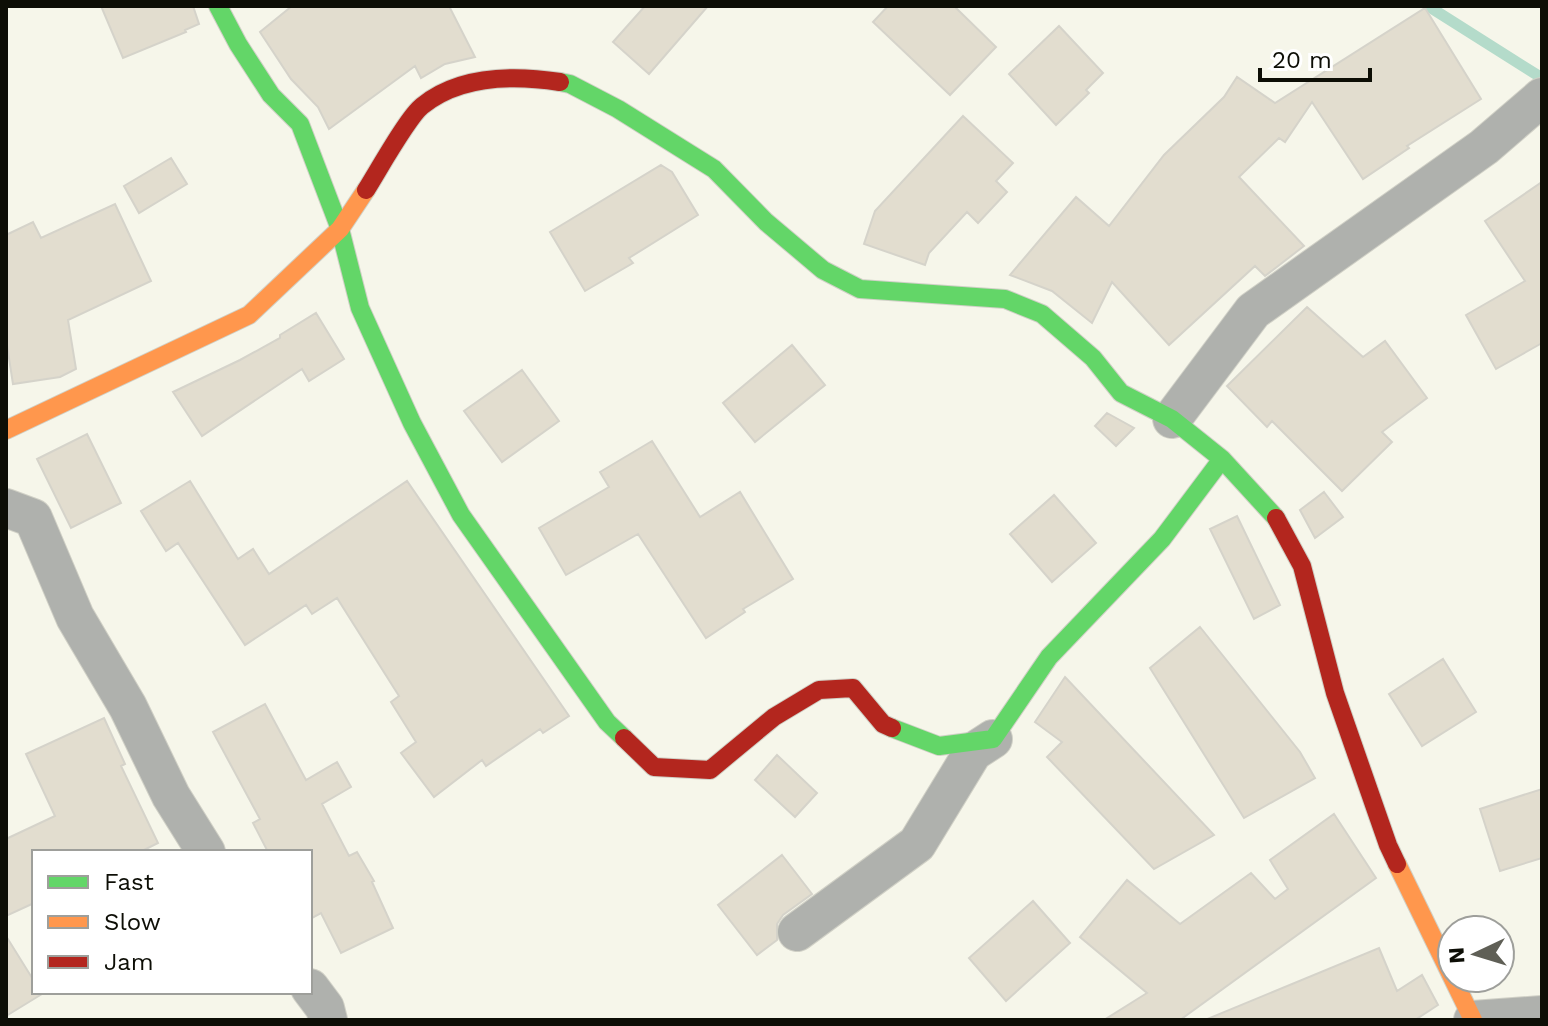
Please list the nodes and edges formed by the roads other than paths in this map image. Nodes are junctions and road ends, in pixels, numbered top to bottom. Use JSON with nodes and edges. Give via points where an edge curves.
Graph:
{"nodes":[{"id":1,"x":218,"y":6,"type":"edge"},
{"id":2,"x":1542,"y":97,"type":"edge"},
{"id":3,"x":340,"y":229,"type":"junction"},
{"id":4,"x":1172,"y":419,"type":"junction"},
{"id":5,"x":6,"y":430,"type":"edge"},
{"id":6,"x":1222,"y":459,"type":"junction"},
{"id":7,"x":6,"y":508,"type":"edge"},
{"id":8,"x":993,"y":739,"type":"junction"},
{"id":9,"x":205,"y":850,"type":"edge"},
{"id":10,"x":797,"y":932,"type":"dead end"},
{"id":11,"x":312,"y":991,"type":"edge"},
{"id":12,"x":1542,"y":1015,"type":"edge"},
{"id":13,"x":328,"y":1020,"type":"edge"},
{"id":14,"x":1473,"y":1020,"type":"edge"}],
"edges":[{"from":1,"to":3,"type":"street","via":[[271,95],[300,124]]},
{"from":2,"to":4,"type":"street","via":[[1484,147],[1253,311]]},
{"from":3,"to":4,"type":"street","via":[[420,107],[457,86],[489,79],[570,84],[714,169],[823,270],[860,289],[1005,299],[1042,314],[1093,358],[1121,393]]},
{"from":3,"to":5,"type":"street","via":[[249,315]]},
{"from":3,"to":8,"type":"street","via":[[360,308],[461,515],[607,722],[654,767],[710,770],[774,717],[819,690],[853,688],[883,724],[939,746]]},
{"from":4,"to":6,"type":"street"},
{"from":6,"to":8,"type":"street","via":[[1162,539],[1049,657]]},
{"from":6,"to":14,"type":"street","via":[[1276,518],[1302,566],[1335,693],[1388,845]]},
{"from":7,"to":9,"type":"street","via":[[33,518],[75,617]]},
{"from":8,"to":10,"type":"street","via":[[973,752],[917,844]]},
{"from":11,"to":13,"type":"street"},
{"from":12,"to":14,"type":"street"}]}
